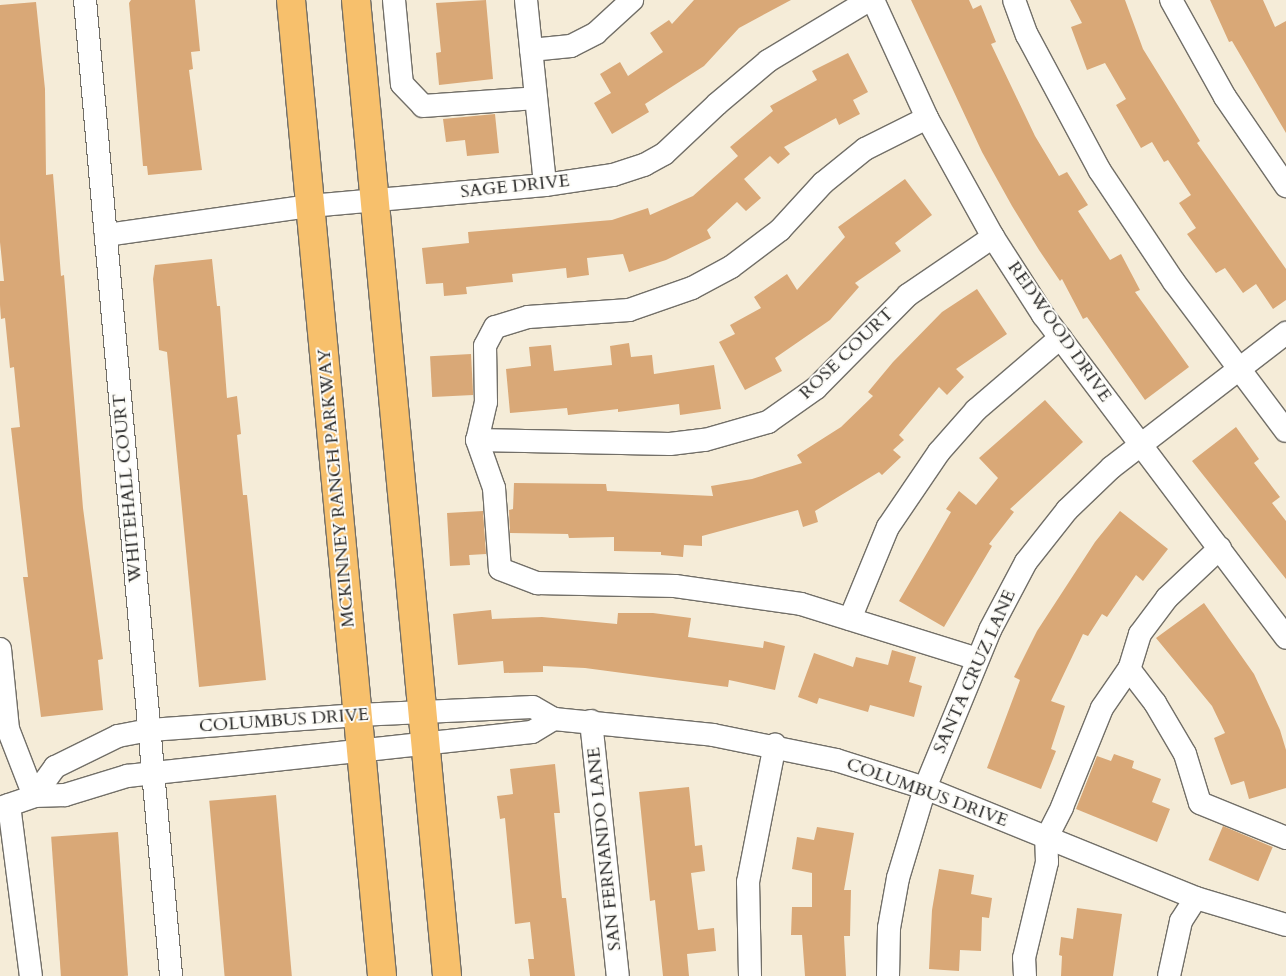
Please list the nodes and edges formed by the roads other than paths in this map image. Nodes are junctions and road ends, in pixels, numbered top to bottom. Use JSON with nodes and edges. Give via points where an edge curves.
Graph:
{"nodes":[{"id":1,"x":85,"y":0,"type":"edge"},
{"id":2,"x":291,"y":0,"type":"edge"},
{"id":3,"x":356,"y":0,"type":"edge"},
{"id":4,"x":394,"y":0,"type":"edge"},
{"id":5,"x":526,"y":0,"type":"edge"},
{"id":6,"x":632,"y":0,"type":"edge"},
{"id":7,"x":871,"y":0,"type":"edge"},
{"id":8,"x":1014,"y":0,"type":"edge"},
{"id":9,"x":1171,"y":0,"type":"edge"},
{"id":10,"x":531,"y":50,"type":"junction"},
{"id":11,"x":536,"y":98,"type":"junction"},
{"id":12,"x":927,"y":118,"type":"junction"},
{"id":13,"x":545,"y":185,"type":"junction"},
{"id":14,"x":1286,"y":186,"type":"edge"},
{"id":15,"x":375,"y":202,"type":"junction"},
{"id":16,"x":310,"y":206,"type":"junction"},
{"id":17,"x":106,"y":235,"type":"junction"},
{"id":18,"x":993,"y":236,"type":"junction"},
{"id":19,"x":1286,"y":333,"type":"edge"},
{"id":20,"x":1060,"y":338,"type":"junction"},
{"id":21,"x":1238,"y":369,"type":"junction"},
{"id":22,"x":1286,"y":431,"type":"edge"},
{"id":23,"x":477,"y":440,"type":"junction"},
{"id":24,"x":1142,"y":442,"type":"junction"},
{"id":25,"x":1220,"y":548,"type":"junction"},
{"id":26,"x":850,"y":619,"type":"junction"},
{"id":27,"x":1286,"y":638,"type":"edge"},
{"id":28,"x":0,"y":649,"type":"edge"},
{"id":29,"x":978,"y":659,"type":"junction"},
{"id":30,"x":1129,"y":669,"type":"junction"},
{"id":31,"x":422,"y":712,"type":"junction"},
{"id":32,"x":358,"y":715,"type":"junction"},
{"id":33,"x":554,"y":719,"type":"junction"},
{"id":34,"x":591,"y":722,"type":"junction"},
{"id":35,"x":150,"y":730,"type":"junction"},
{"id":36,"x":425,"y":744,"type":"junction"},
{"id":37,"x":774,"y":745,"type":"junction"},
{"id":38,"x":361,"y":753,"type":"junction"},
{"id":39,"x":154,"y":772,"type":"junction"},
{"id":40,"x":924,"y":788,"type":"junction"},
{"id":41,"x":34,"y":796,"type":"junction"},
{"id":42,"x":4,"y":806,"type":"edge"},
{"id":43,"x":1046,"y":838,"type":"junction"},
{"id":44,"x":1286,"y":838,"type":"edge"},
{"id":45,"x":1196,"y":898,"type":"junction"},
{"id":46,"x":1286,"y":925,"type":"edge"},
{"id":47,"x":31,"y":976,"type":"edge"},
{"id":48,"x":171,"y":976,"type":"edge"},
{"id":49,"x":382,"y":976,"type":"edge"},
{"id":50,"x":447,"y":976,"type":"edge"},
{"id":51,"x":618,"y":976,"type":"edge"},
{"id":52,"x":750,"y":976,"type":"edge"},
{"id":53,"x":888,"y":976,"type":"edge"},
{"id":54,"x":1025,"y":976,"type":"edge"},
{"id":55,"x":1169,"y":976,"type":"edge"}],
"edges":[{"from":1,"to":17,"type":"street","name":"WHITEHALL COURT"},
{"from":2,"to":16,"type":"main road","name":"MCKINNEY RANCH PARKWAY"},
{"from":3,"to":15,"type":"main road"},
{"from":4,"to":11,"type":"street","via":[[402,84],[423,106]]},
{"from":5,"to":10,"type":"street"},
{"from":6,"to":10,"type":"street","via":[[596,33],[571,46]]},
{"from":7,"to":12,"type":"street","name":"REDWOOD DRIVE"},
{"from":7,"to":13,"type":"street","name":"SAGE DRIVE","via":[[768,61],[651,162],[613,175]]},
{"from":8,"to":21,"type":"street","via":[[1027,35],[1100,171],[1174,282]]},
{"from":9,"to":14,"type":"street","via":[[1224,97]]},
{"from":10,"to":11,"type":"street"},
{"from":11,"to":13,"type":"street"},
{"from":12,"to":18,"type":"street","name":"REDWOOD DRIVE"},
{"from":12,"to":23,"type":"street","via":[[865,149],[823,183],[780,230],[731,267],[692,288],[628,310],[528,317],[494,327],[485,346],[486,402]]},
{"from":13,"to":15,"type":"street","name":"SAGE DRIVE"},
{"from":15,"to":16,"type":"street","name":"SAGE DRIVE"},
{"from":15,"to":31,"type":"main road"},
{"from":16,"to":17,"type":"street","name":"SAGE DRIVE"},
{"from":16,"to":32,"type":"main road","name":"MCKINNEY RANCH PARKWAY"},
{"from":17,"to":35,"type":"street","name":"WHITEHALL COURT"},
{"from":18,"to":20,"type":"street","name":"REDWOOD DRIVE"},
{"from":18,"to":23,"type":"street","name":"ROSE COURT","via":[[908,295],[816,388],[768,422],[706,440],[670,444]]},
{"from":19,"to":21,"type":"street","name":"SANTA CRUZ LANE"},
{"from":20,"to":24,"type":"street","name":"REDWOOD DRIVE"},
{"from":20,"to":26,"type":"street","via":[[976,410],[939,452],[888,527]]},
{"from":21,"to":22,"type":"street"},
{"from":21,"to":24,"type":"street","name":"SANTA CRUZ LANE"},
{"from":23,"to":26,"type":"street","via":[[494,488],[500,569],[537,583],[675,586],[801,604]]},
{"from":24,"to":25,"type":"street","name":"REDWOOD DRIVE"},
{"from":24,"to":29,"type":"street","name":"SANTA CRUZ LANE","via":[[1067,510],[1026,562]]},
{"from":25,"to":27,"type":"street","name":"REDWOOD DRIVE"},
{"from":25,"to":30,"type":"street","via":[[1167,598],[1140,634]]},
{"from":26,"to":29,"type":"street"},
{"from":28,"to":41,"type":"street","via":[[8,729]]},
{"from":29,"to":40,"type":"street","name":"SANTA CRUZ LANE"},
{"from":30,"to":43,"type":"street","via":[[1102,708],[1062,808]]},
{"from":30,"to":44,"type":"street","via":[[1156,703],[1185,754],[1200,803]]},
{"from":31,"to":32,"type":"street","name":"COLUMBUS DRIVE"},
{"from":31,"to":33,"type":"street","name":"COLUMBUS DRIVE","via":[[533,707]]},
{"from":31,"to":36,"type":"main road"},
{"from":32,"to":35,"type":"street","name":"COLUMBUS DRIVE"},
{"from":32,"to":38,"type":"main road","name":"MCKINNEY RANCH PARKWAY"},
{"from":33,"to":34,"type":"street","name":"COLUMBUS DRIVE"},
{"from":33,"to":36,"type":"street","name":"COLUMBUS DRIVE","via":[[532,732]]},
{"from":34,"to":37,"type":"street","name":"COLUMBUS DRIVE"},
{"from":34,"to":51,"type":"street","name":"SAN FERNANDO LANE"},
{"from":35,"to":39,"type":"street","name":"WHITEHALL COURT"},
{"from":35,"to":41,"type":"street","name":"COLUMBUS DRIVE","via":[[118,736],[56,767]]},
{"from":36,"to":38,"type":"street","name":"COLUMBUS DRIVE"},
{"from":36,"to":50,"type":"main road"},
{"from":37,"to":40,"type":"street","name":"COLUMBUS DRIVE","via":[[836,760]]},
{"from":37,"to":52,"type":"street","via":[[748,882]]},
{"from":38,"to":39,"type":"street","name":"COLUMBUS DRIVE"},
{"from":38,"to":49,"type":"main road","name":"MCKINNEY RANCH PARKWAY"},
{"from":39,"to":41,"type":"street","name":"COLUMBUS DRIVE","via":[[65,794]]},
{"from":39,"to":48,"type":"street","name":"WHITEHALL COURT"},
{"from":40,"to":43,"type":"street","name":"COLUMBUS DRIVE"},
{"from":40,"to":53,"type":"street","name":"SANTA CRUZ LANE","via":[[896,888]]},
{"from":41,"to":42,"type":"street","name":"COLUMBUS DRIVE"},
{"from":42,"to":47,"type":"street"},
{"from":43,"to":45,"type":"street","name":"COLUMBUS DRIVE"},
{"from":43,"to":54,"type":"street","via":[[1047,862],[1024,958]]},
{"from":45,"to":46,"type":"street","name":"COLUMBUS DRIVE"},
{"from":45,"to":55,"type":"street","via":[[1181,921]]}]}
